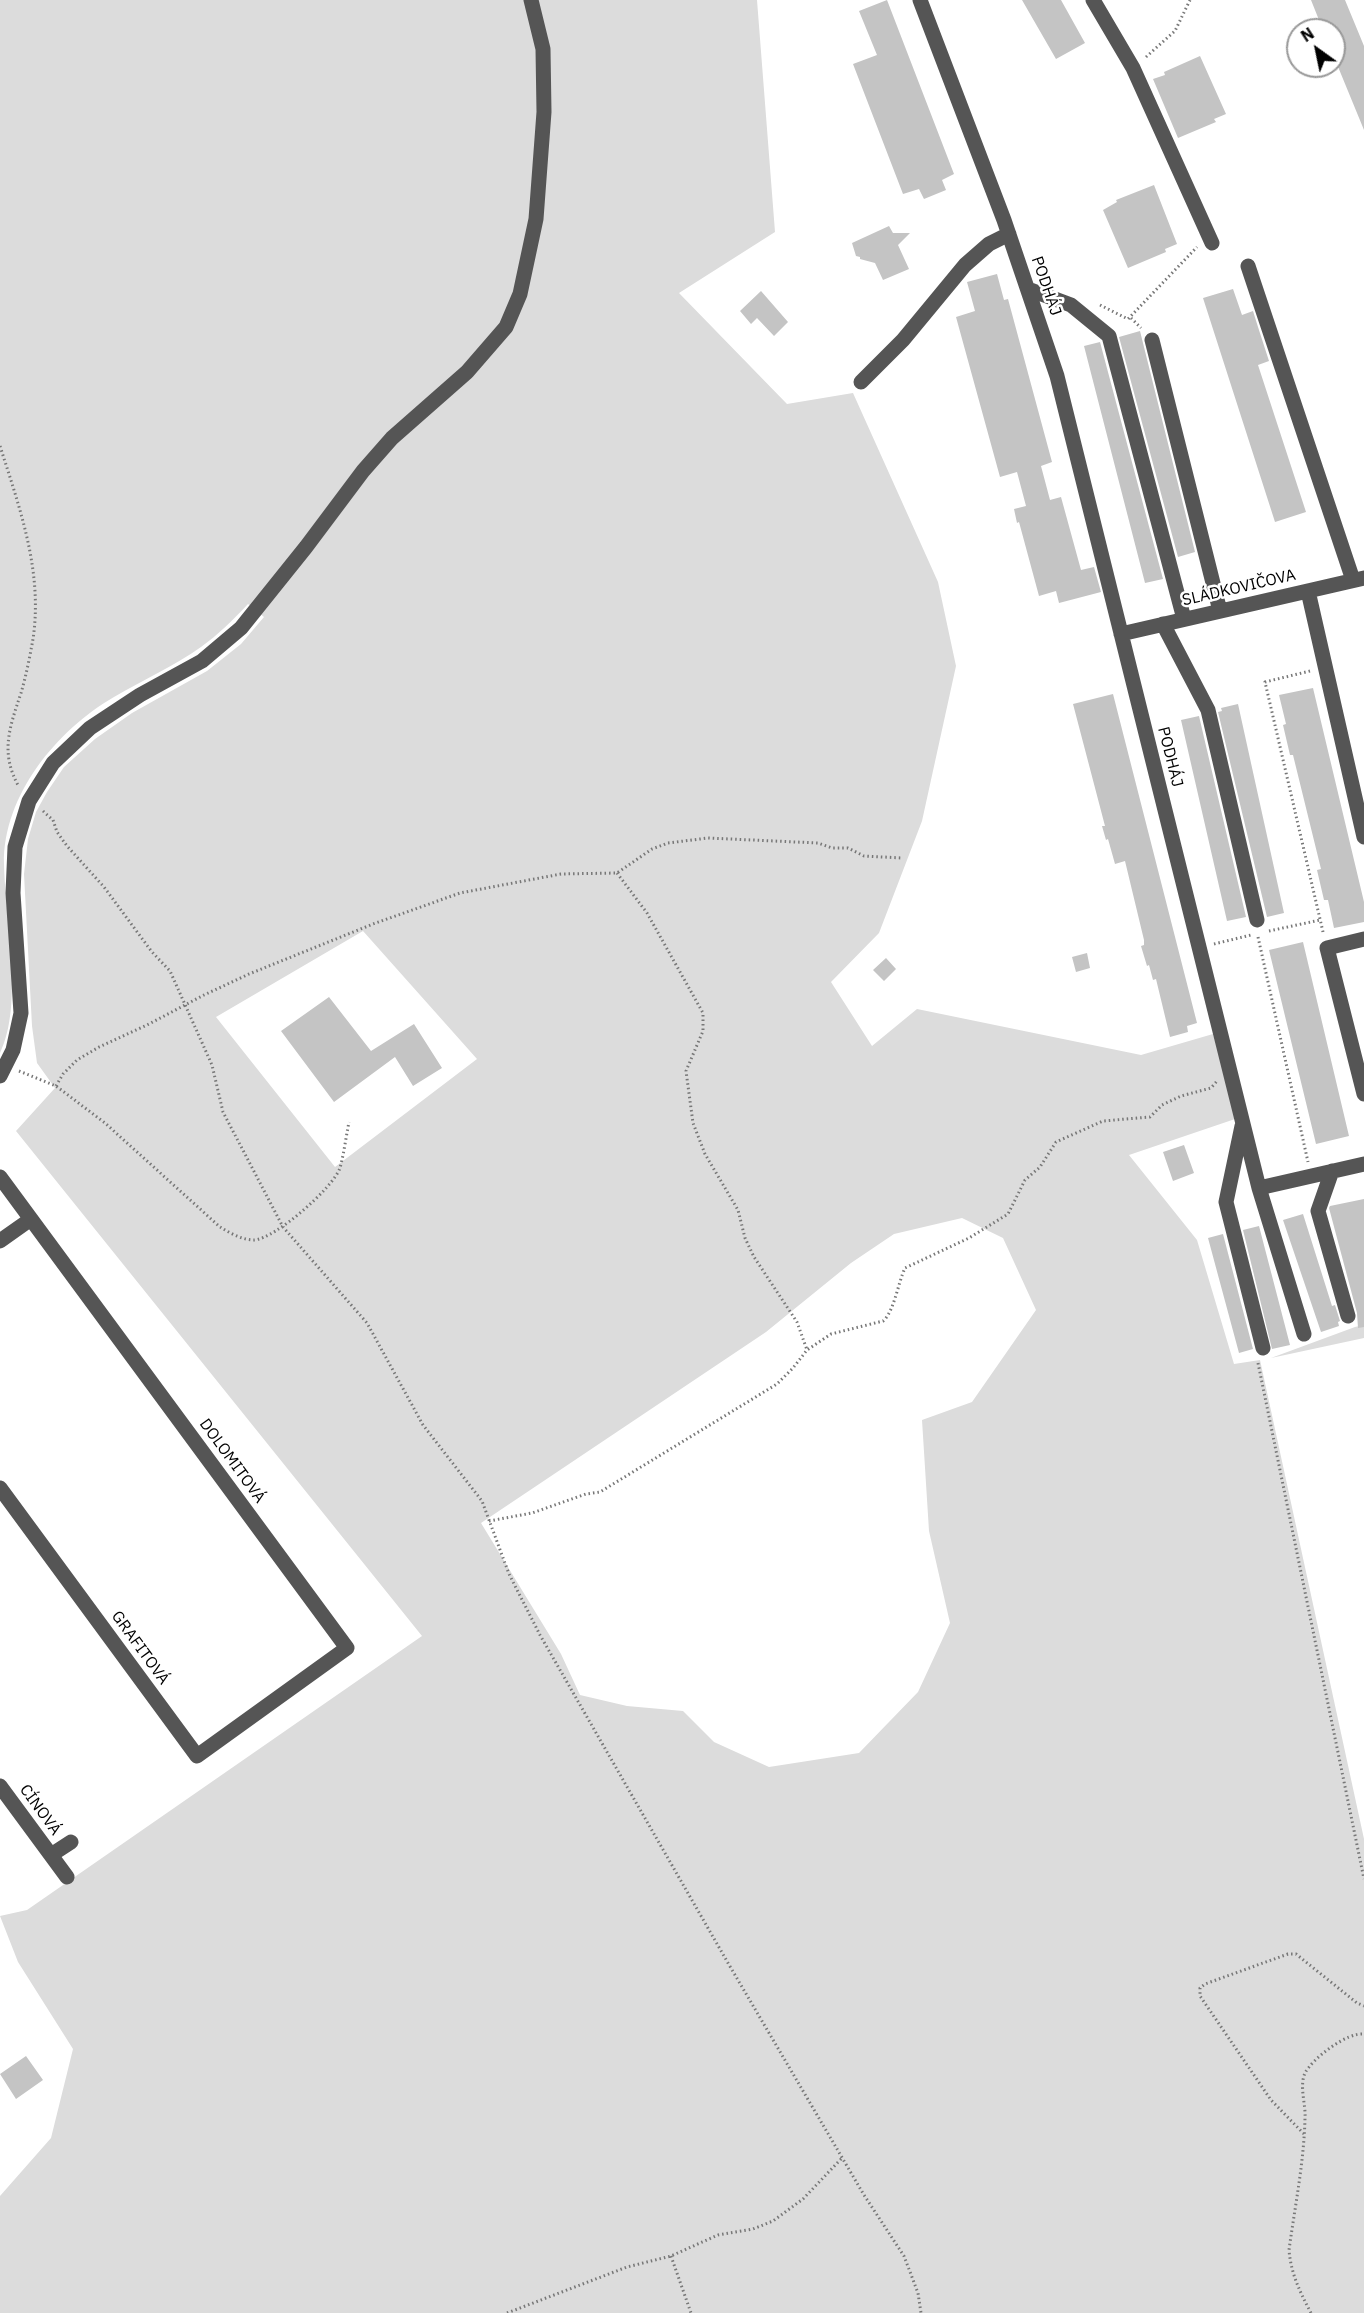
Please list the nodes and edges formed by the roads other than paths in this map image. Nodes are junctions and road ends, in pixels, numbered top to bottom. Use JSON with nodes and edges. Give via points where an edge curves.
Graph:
{"nodes":[{"id":1,"x":531,"y":0,"type":"edge"},
{"id":2,"x":920,"y":0,"type":"edge"},
{"id":3,"x":1093,"y":0,"type":"edge"},
{"id":4,"x":1009,"y":234,"type":"junction"},
{"id":5,"x":1212,"y":243,"type":"dead end"},
{"id":6,"x":1248,"y":266,"type":"dead end"},
{"id":7,"x":1028,"y":289,"type":"junction"},
{"id":8,"x":1152,"y":340,"type":"dead end"},
{"id":9,"x":861,"y":382,"type":"dead end"},
{"id":10,"x":1359,"y":579,"type":"edge"},
{"id":11,"x":1308,"y":591,"type":"junction"},
{"id":12,"x":1220,"y":611,"type":"junction"},
{"id":13,"x":1184,"y":619,"type":"junction"},
{"id":14,"x":1162,"y":624,"type":"junction"},
{"id":15,"x":1121,"y":634,"type":"junction"},
{"id":16,"x":1364,"y":837,"type":"edge"},
{"id":17,"x":1257,"y":920,"type":"dead end"},
{"id":18,"x":1364,"y":939,"type":"edge"},
{"id":19,"x":3,"y":1071,"type":"edge"},
{"id":20,"x":1364,"y":1094,"type":"edge"},
{"id":21,"x":1243,"y":1123,"type":"junction"},
{"id":22,"x":1364,"y":1164,"type":"edge"},
{"id":23,"x":1332,"y":1171,"type":"junction"},
{"id":24,"x":0,"y":1177,"type":"edge"},
{"id":25,"x":1259,"y":1188,"type":"junction"},
{"id":26,"x":31,"y":1219,"type":"junction"},
{"id":27,"x":0,"y":1241,"type":"edge"},
{"id":28,"x":1348,"y":1316,"type":"dead end"},
{"id":29,"x":1304,"y":1334,"type":"dead end"},
{"id":30,"x":1263,"y":1348,"type":"road end"},
{"id":31,"x":0,"y":1488,"type":"edge"},
{"id":32,"x":270,"y":1704,"type":"joint"},
{"id":33,"x":0,"y":1786,"type":"edge"},
{"id":34,"x":70,"y":1842,"type":"dead end"},
{"id":35,"x":51,"y":1855,"type":"junction"},
{"id":36,"x":67,"y":1877,"type":"dead end"}],
"edges":[{"from":1,"to":19,"type":"street","via":[[543,49],[544,112],[536,219],[520,294],[506,327],[466,372],[392,438],[241,628],[202,661],[90,728],[53,763],[29,801],[15,847],[13,893],[21,1012],[13,1050]]},
{"from":2,"to":4,"type":"street","name":"PODHÁJ"},
{"from":3,"to":5,"type":"street","via":[[1133,68]]},
{"from":4,"to":7,"type":"street","name":"PODHÁJ"},
{"from":4,"to":9,"type":"street","via":[[972,258],[903,340]]},
{"from":6,"to":10,"type":"street"},
{"from":7,"to":13,"type":"street","via":[[1071,305],[1109,336]]},
{"from":7,"to":15,"type":"street","name":"PODHÁJ","via":[[1057,376]]},
{"from":8,"to":12,"type":"street"},
{"from":10,"to":11,"type":"street","name":"SLÁDKOVIČOVA"},
{"from":11,"to":12,"type":"street","name":"SLÁDKOVIČOVA"},
{"from":11,"to":16,"type":"street"},
{"from":12,"to":13,"type":"street","name":"SLÁDKOVIČOVA"},
{"from":13,"to":14,"type":"street","name":"SLÁDKOVIČOVA"},
{"from":14,"to":15,"type":"street","name":"SLÁDKOVIČOVA"},
{"from":14,"to":17,"type":"street","via":[[1208,710]]},
{"from":15,"to":21,"type":"street","name":"PODHÁJ"},
{"from":18,"to":20,"type":"street","via":[[1327,948]]},
{"from":21,"to":25,"type":"street","name":"PODHÁJ"},
{"from":21,"to":30,"type":"street","via":[[1226,1202]]},
{"from":22,"to":23,"type":"street"},
{"from":23,"to":25,"type":"street"},
{"from":23,"to":28,"type":"street","via":[[1318,1210]]},
{"from":24,"to":26,"type":"street","name":"DOLOMITOVÁ"},
{"from":25,"to":29,"type":"street","name":"PODHÁJ"},
{"from":26,"to":27,"type":"street"},
{"from":26,"to":32,"type":"street","name":"DOLOMITOVÁ","via":[[348,1648]]},
{"from":31,"to":32,"type":"street","name":"GRAFITOVÁ","via":[[197,1756]]},
{"from":33,"to":35,"type":"street","name":"CÍNOVÁ"},
{"from":34,"to":35,"type":"street","name":"CÍNOVÁ"},
{"from":35,"to":36,"type":"street","name":"CÍNOVÁ"}]}
